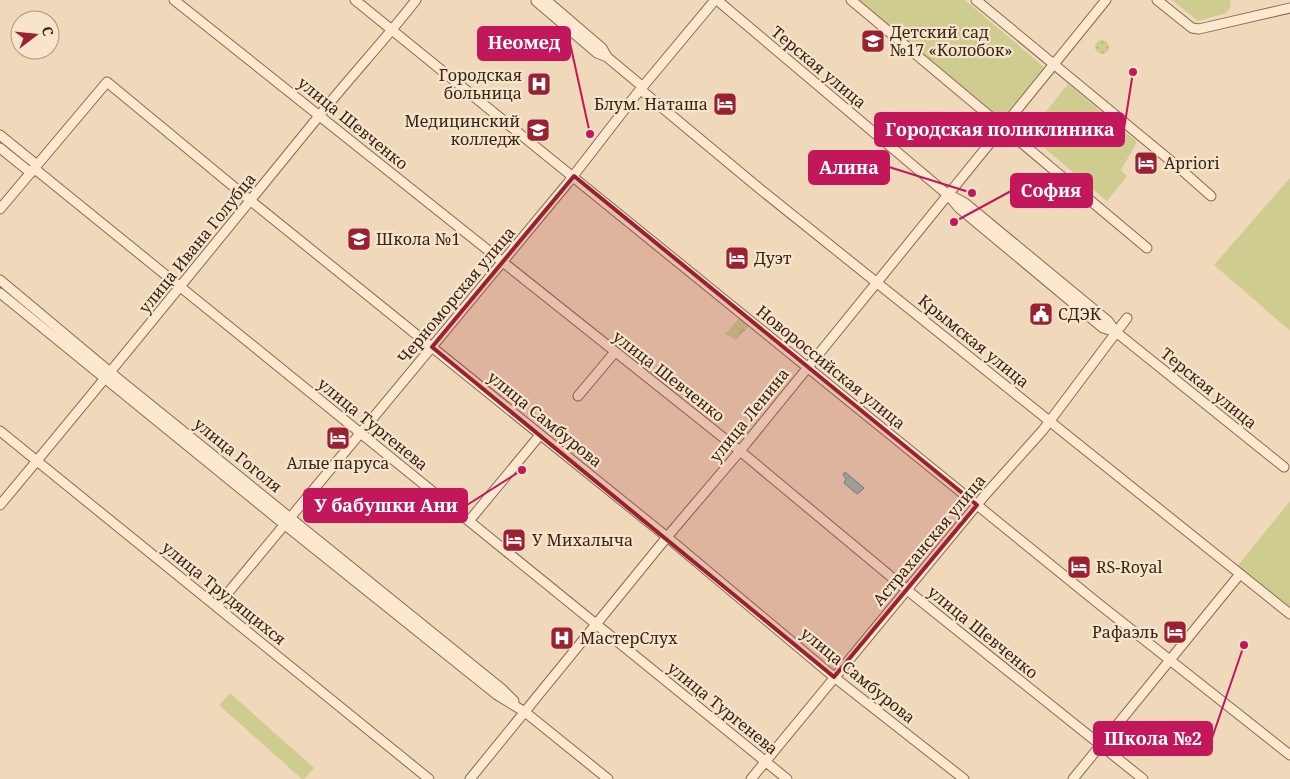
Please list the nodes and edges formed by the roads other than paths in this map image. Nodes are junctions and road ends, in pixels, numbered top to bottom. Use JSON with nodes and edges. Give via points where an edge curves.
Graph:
{"nodes":[{"id":1,"x":355,"y":0,"type":"edge"},
{"id":2,"x":416,"y":0,"type":"edge"},
{"id":3,"x":546,"y":0,"type":"edge"},
{"id":4,"x":716,"y":0,"type":"edge"},
{"id":5,"x":852,"y":0,"type":"edge"},
{"id":6,"x":976,"y":0,"type":"edge"},
{"id":7,"x":1106,"y":0,"type":"edge"},
{"id":8,"x":1157,"y":0,"type":"edge"},
{"id":9,"x":176,"y":1,"type":"edge"},
{"id":10,"x":536,"y":1,"type":"edge"},
{"id":11,"x":1290,"y":8,"type":"edge"},
{"id":12,"x":392,"y":30,"type":"junction"},
{"id":13,"x":607,"y":57,"type":"junction"},
{"id":14,"x":1054,"y":64,"type":"junction"},
{"id":15,"x":642,"y":88,"type":"junction"},
{"id":16,"x":320,"y":114,"type":"junction"},
{"id":17,"x":1004,"y":127,"type":"junction"},
{"id":18,"x":0,"y":135,"type":"edge"},
{"id":19,"x":0,"y":148,"type":"edge"},
{"id":20,"x":34,"y":169,"type":"junction"},
{"id":21,"x":574,"y":176,"type":"junction"},
{"id":22,"x":948,"y":195,"type":"junction"},
{"id":23,"x":1211,"y":196,"type":"dead end"},
{"id":24,"x":251,"y":201,"type":"junction"},
{"id":25,"x":0,"y":209,"type":"edge"},
{"id":26,"x":1147,"y":248,"type":"dead end"},
{"id":27,"x":502,"y":262,"type":"junction"},
{"id":28,"x":0,"y":280,"type":"edge"},
{"id":29,"x":877,"y":282,"type":"junction"},
{"id":30,"x":180,"y":286,"type":"junction"},
{"id":31,"x":0,"y":293,"type":"edge"},
{"id":32,"x":1127,"y":318,"type":"dead end"},
{"id":33,"x":1116,"y":332,"type":"junction"},
{"id":34,"x":432,"y":347,"type":"junction"},
{"id":35,"x":615,"y":352,"type":"junction"},
{"id":36,"x":808,"y":366,"type":"junction"},
{"id":37,"x":108,"y":376,"type":"junction"},
{"id":38,"x":578,"y":396,"type":"dead end"},
{"id":39,"x":1049,"y":422,"type":"junction"},
{"id":40,"x":0,"y":431,"type":"edge"},
{"id":41,"x":361,"y":434,"type":"junction"},
{"id":42,"x":540,"y":435,"type":"junction"},
{"id":43,"x":740,"y":451,"type":"junction"},
{"id":44,"x":36,"y":462,"type":"junction"},
{"id":45,"x":1284,"y":467,"type":"dead end"},
{"id":46,"x":0,"y":504,"type":"edge"},
{"id":47,"x":977,"y":505,"type":"junction"},
{"id":48,"x":292,"y":517,"type":"junction"},
{"id":49,"x":469,"y":521,"type":"junction"},
{"id":50,"x":285,"y":525,"type":"junction"},
{"id":51,"x":667,"y":537,"type":"junction"},
{"id":52,"x":1240,"y":574,"type":"junction"},
{"id":53,"x":907,"y":590,"type":"junction"},
{"id":54,"x":217,"y":606,"type":"junction"},
{"id":55,"x":1290,"y":614,"type":"edge"},
{"id":56,"x":597,"y":623,"type":"junction"},
{"id":57,"x":1170,"y":659,"type":"junction"},
{"id":58,"x":834,"y":677,"type":"junction"},
{"id":59,"x":525,"y":712,"type":"junction"},
{"id":60,"x":1100,"y":744,"type":"junction"},
{"id":61,"x":1290,"y":755,"type":"edge"},
{"id":62,"x":765,"y":762,"type":"junction"},
{"id":63,"x":429,"y":779,"type":"edge"},
{"id":64,"x":470,"y":779,"type":"edge"},
{"id":65,"x":608,"y":779,"type":"edge"},
{"id":66,"x":751,"y":779,"type":"edge"},
{"id":67,"x":786,"y":779,"type":"edge"},
{"id":68,"x":964,"y":779,"type":"edge"},
{"id":69,"x":1073,"y":779,"type":"edge"},
{"id":70,"x":1142,"y":779,"type":"edge"}],
"edges":[{"from":1,"to":12,"type":"street","name":"Новороссийская улица"},
{"from":2,"to":12,"type":"street","name":"улица Ивана Голубца"},
{"from":3,"to":13,"type":"street","name":"Крымская улица","via":[[602,48]]},
{"from":4,"to":15,"type":"street","name":"Черноморская улица"},
{"from":4,"to":22,"type":"street","name":"Терская улица"},
{"from":5,"to":17,"type":"street"},
{"from":6,"to":14,"type":"street"},
{"from":7,"to":14,"type":"street","name":"улица Ленина"},
{"from":8,"to":11,"type":"street","via":[[1192,28],[1199,29]]},
{"from":9,"to":16,"type":"street","name":"улица Шевченко"},
{"from":10,"to":13,"type":"street","via":[[597,53]]},
{"from":12,"to":16,"type":"street","name":"улица Ивана Голубца"},
{"from":12,"to":21,"type":"street","name":"Новороссийская улица"},
{"from":13,"to":15,"type":"street","name":"Крымская улица"},
{"from":14,"to":17,"type":"street","name":"улица Ленина"},
{"from":14,"to":23,"type":"street"},
{"from":15,"to":21,"type":"street","name":"Черноморская улица"},
{"from":15,"to":29,"type":"street","name":"Крымская улица","via":[[760,189]]},
{"from":16,"to":24,"type":"street","name":"улица Ивана Голубца"},
{"from":16,"to":27,"type":"street","name":"улица Шевченко"},
{"from":17,"to":22,"type":"street","name":"улица Ленина"},
{"from":17,"to":26,"type":"street"},
{"from":18,"to":20,"type":"street","name":"улица Тургенева"},
{"from":19,"to":20,"type":"street","name":"улица Тургенева"},
{"from":20,"to":24,"type":"street","name":"улица Самбурова","via":[[107,82]]},
{"from":20,"to":25,"type":"street"},
{"from":20,"to":30,"type":"street","name":"улица Тургенева"},
{"from":21,"to":27,"type":"street","name":"Черноморская улица"},
{"from":21,"to":36,"type":"street","name":"Новороссийская улица"},
{"from":22,"to":29,"type":"street","name":"улица Ленина"},
{"from":22,"to":33,"type":"street","name":"Терская улица","via":[[980,215],[1108,321]]},
{"from":24,"to":30,"type":"street","name":"улица Ивана Голубца"},
{"from":24,"to":34,"type":"street","name":"улица Самбурова"},
{"from":27,"to":34,"type":"street","name":"Черноморская улица"},
{"from":27,"to":35,"type":"street","name":"улица Шевченко"},
{"from":28,"to":37,"type":"street","name":"улица Гоголя"},
{"from":29,"to":36,"type":"street","name":"улица Ленина"},
{"from":29,"to":39,"type":"street","name":"Крымская улица"},
{"from":30,"to":37,"type":"street","name":"улица Ивана Голубца"},
{"from":30,"to":41,"type":"street","name":"улица Тургенева"},
{"from":31,"to":37,"type":"street","name":"улица Гоголя"},
{"from":32,"to":33,"type":"street","name":"Астраханская улица"},
{"from":33,"to":39,"type":"street","name":"Астраханская улица"},
{"from":33,"to":45,"type":"street","name":"Терская улица"},
{"from":34,"to":41,"type":"street","name":"Черноморская улица"},
{"from":34,"to":42,"type":"street","name":"улица Самбурова"},
{"from":35,"to":38,"type":"street"},
{"from":35,"to":43,"type":"street","name":"улица Шевченко"},
{"from":36,"to":43,"type":"street","name":"улица Ленина"},
{"from":36,"to":47,"type":"street","name":"Новороссийская улица"},
{"from":37,"to":44,"type":"street","name":"улица Ивана Голубца"},
{"from":37,"to":48,"type":"street","name":"улица Гоголя"},
{"from":37,"to":50,"type":"street","name":"улица Гоголя"},
{"from":39,"to":47,"type":"street","name":"Астраханская улица"},
{"from":39,"to":52,"type":"street","name":"Крымская улица"},
{"from":40,"to":44,"type":"street","name":"улица Трудящихся"},
{"from":41,"to":48,"type":"street","name":"Черноморская улица"},
{"from":41,"to":49,"type":"street","name":"улица Тургенева"},
{"from":42,"to":49,"type":"street"},
{"from":42,"to":51,"type":"street","name":"улица Самбурова"},
{"from":43,"to":51,"type":"street","name":"улица Ленина"},
{"from":43,"to":53,"type":"street","name":"улица Шевченко"},
{"from":44,"to":46,"type":"street","name":"улица Ивана Голубца"},
{"from":44,"to":54,"type":"street","name":"улица Трудящихся"},
{"from":47,"to":53,"type":"street","name":"Астраханская улица"},
{"from":47,"to":57,"type":"street","name":"Новороссийская улица"},
{"from":48,"to":50,"type":"street","name":"Черноморская улица"},
{"from":48,"to":59,"type":"street","name":"улица Гоголя","via":[[502,689]]},
{"from":49,"to":56,"type":"street","name":"улица Тургенева"},
{"from":50,"to":54,"type":"street","name":"Черноморская улица"},
{"from":50,"to":59,"type":"street","name":"улица Гоголя","via":[[497,695]]},
{"from":51,"to":56,"type":"street","name":"улица Ленина"},
{"from":51,"to":58,"type":"street","name":"улица Самбурова"},
{"from":52,"to":55,"type":"street","name":"Крымская улица"},
{"from":52,"to":57,"type":"street"},
{"from":53,"to":58,"type":"street","name":"Астраханская улица"},
{"from":53,"to":60,"type":"street","name":"улица Шевченко"},
{"from":54,"to":63,"type":"street","name":"улица Трудящихся"},
{"from":56,"to":59,"type":"street","name":"улица Ленина"},
{"from":56,"to":62,"type":"street","name":"улица Тургенева"},
{"from":57,"to":60,"type":"street"},
{"from":57,"to":61,"type":"street","name":"Новороссийская улица"},
{"from":58,"to":62,"type":"street","name":"Астраханская улица"},
{"from":58,"to":68,"type":"street","name":"улица Самбурова"},
{"from":59,"to":64,"type":"street","name":"улица Ленина"},
{"from":59,"to":65,"type":"street","name":"улица Гоголя"},
{"from":60,"to":69,"type":"street"},
{"from":60,"to":70,"type":"street","name":"улица Шевченко"},
{"from":62,"to":66,"type":"street","name":"Астраханская улица"},
{"from":62,"to":67,"type":"street","name":"улица Тургенева"}]}
